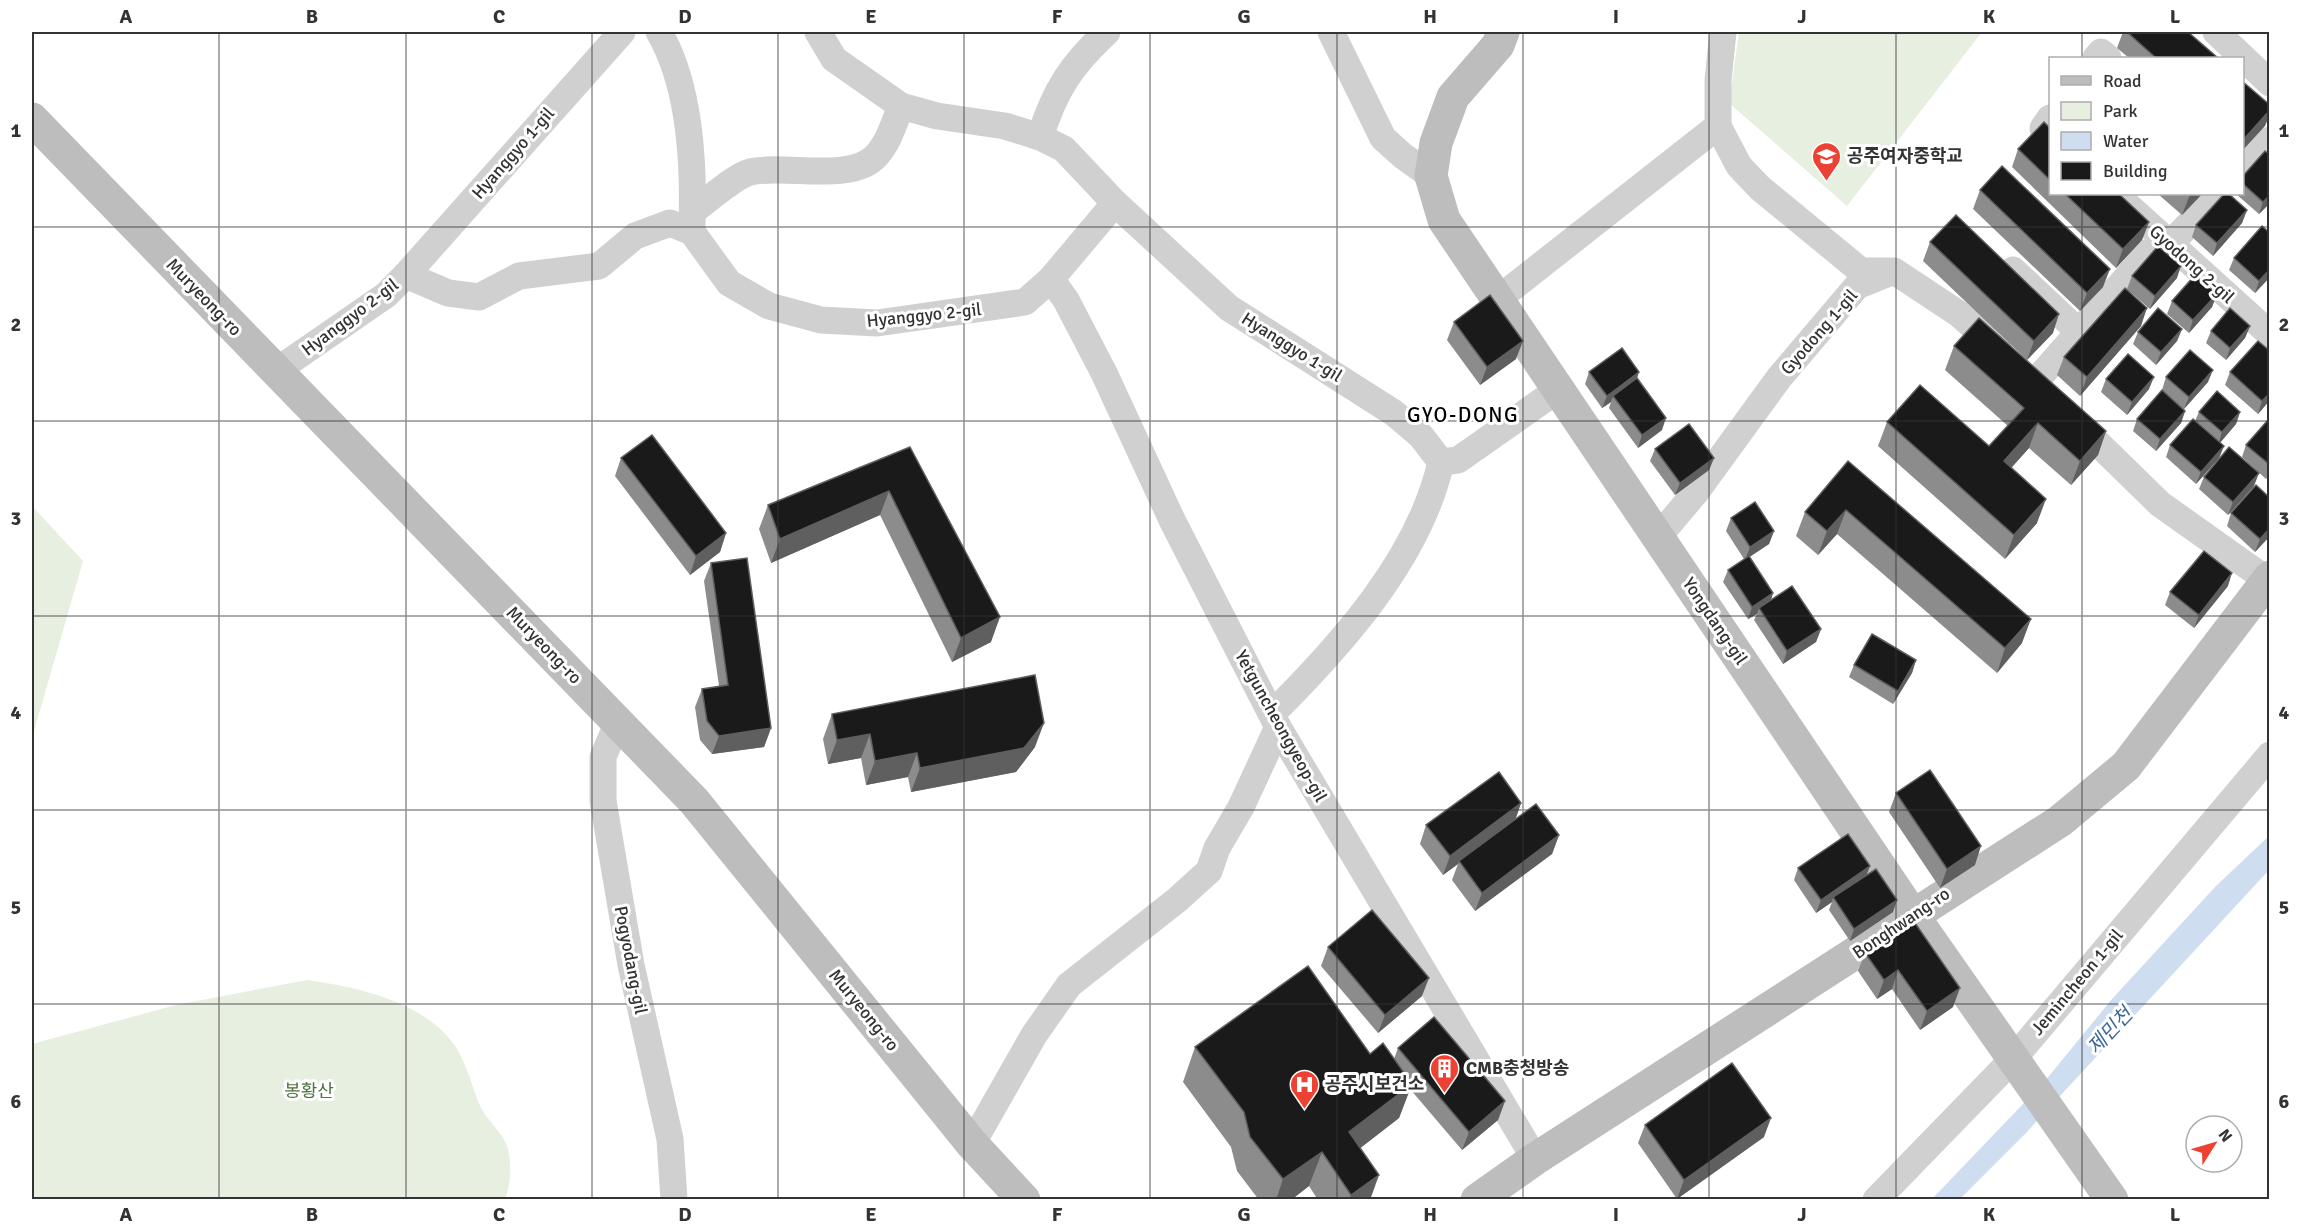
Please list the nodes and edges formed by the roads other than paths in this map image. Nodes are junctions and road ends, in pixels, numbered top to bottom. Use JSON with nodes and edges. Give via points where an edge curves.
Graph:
{"nodes":[{"id":1,"x":622,"y":32,"type":"edge"},
{"id":2,"x":659,"y":32,"type":"edge"},
{"id":3,"x":818,"y":32,"type":"edge"},
{"id":4,"x":1107,"y":32,"type":"edge"},
{"id":5,"x":1331,"y":32,"type":"edge"},
{"id":6,"x":1503,"y":32,"type":"edge"},
{"id":7,"x":1723,"y":32,"type":"edge"},
{"id":8,"x":2216,"y":32,"type":"edge"},
{"id":9,"x":2243,"y":57,"type":"edge"},
{"id":10,"x":2244,"y":58,"type":"edge"},
{"id":11,"x":2270,"y":82,"type":"edge"},
{"id":12,"x":901,"y":106,"type":"junction"},
{"id":13,"x":32,"y":119,"type":"edge"},
{"id":14,"x":1718,"y":126,"type":"junction"},
{"id":15,"x":1040,"y":137,"type":"junction"},
{"id":16,"x":2270,"y":140,"type":"edge"},
{"id":17,"x":2244,"y":166,"type":"edge"},
{"id":18,"x":1431,"y":176,"type":"junction"},
{"id":19,"x":2116,"y":195,"type":"edge"},
{"id":20,"x":2217,"y":195,"type":"edge"},
{"id":21,"x":1115,"y":203,"type":"junction"},
{"id":22,"x":693,"y":221,"type":"junction"},
{"id":23,"x":2160,"y":248,"type":"junction"},
{"id":24,"x":1992,"y":251,"type":"edge"},
{"id":25,"x":1894,"y":271,"type":"junction"},
{"id":26,"x":406,"y":275,"type":"junction"},
{"id":27,"x":1051,"y":279,"type":"junction"},
{"id":28,"x":1498,"y":298,"type":"junction"},
{"id":29,"x":2078,"y":331,"type":"junction"},
{"id":30,"x":2270,"y":334,"type":"edge"},
{"id":31,"x":276,"y":372,"type":"junction"},
{"id":32,"x":1558,"y":389,"type":"junction"},
{"id":33,"x":2048,"y":395,"type":"junction"},
{"id":34,"x":1441,"y":462,"type":"junction"},
{"id":35,"x":1659,"y":537,"type":"junction"},
{"id":36,"x":2268,"y":580,"type":"edge"},
{"id":37,"x":1275,"y":720,"type":"junction"},
{"id":38,"x":618,"y":722,"type":"junction"},
{"id":39,"x":2270,"y":755,"type":"edge"},
{"id":40,"x":1914,"y":917,"type":"junction"},
{"id":41,"x":2014,"y":1058,"type":"junction"},
{"id":42,"x":972,"y":1144,"type":"junction"},
{"id":43,"x":1535,"y":1159,"type":"junction"},
{"id":44,"x":674,"y":1200,"type":"edge"},
{"id":45,"x":1024,"y":1200,"type":"edge"},
{"id":46,"x":1477,"y":1200,"type":"edge"},
{"id":47,"x":1876,"y":1200,"type":"edge"},
{"id":48,"x":2112,"y":1200,"type":"edge"}],
"edges":[{"from":1,"to":26,"type":"street","name":"Hyanggyo 1-gil"},
{"from":2,"to":22,"type":"street","via":[[686,100]]},
{"from":3,"to":12,"type":"street","name":"Hyanggyo 1-gil","via":[[834,59]]},
{"from":4,"to":15,"type":"street","via":[[1081,56],[1052,100]]},
{"from":5,"to":18,"type":"street","via":[[1383,138]]},
{"from":6,"to":18,"type":"main road","name":"Yongdang-gil","via":[[1498,45],[1454,97],[1436,143]]},
{"from":7,"to":14,"type":"street"},
{"from":8,"to":9,"type":"street"},
{"from":10,"to":11,"type":"street"},
{"from":12,"to":15,"type":"street","name":"Hyanggyo 1-gil","via":[[937,116],[1005,126]]},
{"from":12,"to":22,"type":"street","via":[[876,156],[855,169],[780,168],[748,172]]},
{"from":13,"to":31,"type":"main road","name":"Muryeong-ro"},
{"from":14,"to":25,"type":"street","via":[[1739,166],[1760,188],[1861,271]]},
{"from":14,"to":28,"type":"street"},
{"from":15,"to":21,"type":"street","name":"Hyanggyo 1-gil","via":[[1064,149]]},
{"from":16,"to":17,"type":"street"},
{"from":18,"to":28,"type":"main road","name":"Yongdang-gil","via":[[1444,220]]},
{"from":19,"to":23,"type":"street","name":"Gyodong 2-gil"},
{"from":20,"to":23,"type":"street"},
{"from":21,"to":27,"type":"street","name":"Hyanggyo 2-gil"},
{"from":21,"to":34,"type":"street","name":"Hyanggyo 1-gil","via":[[1229,308],[1394,413],[1421,435]]},
{"from":22,"to":26,"type":"street","name":"Hyanggyo 2-gil","via":[[670,223],[634,236],[599,266],[519,276],[479,297],[448,293]]},
{"from":22,"to":27,"type":"street","name":"Hyanggyo 2-gil","via":[[729,284],[769,306],[821,320],[877,323],[1025,302]]},
{"from":23,"to":29,"type":"street","via":[[2111,276]]},
{"from":23,"to":30,"type":"street","name":"Gyodong 2-gil"},
{"from":24,"to":29,"type":"street"},
{"from":25,"to":33,"type":"street","via":[[1959,314]]},
{"from":25,"to":35,"type":"street","name":"Gyodong 1-gil","via":[[1857,286],[1779,378]]},
{"from":26,"to":31,"type":"street","name":"Hyanggyo 2-gil","via":[[386,295]]},
{"from":27,"to":37,"type":"street","name":"Yetguncheongyeop-gil","via":[[1104,373],[1178,530]]},
{"from":28,"to":32,"type":"main road","name":"Yongdang-gil"},
{"from":29,"to":33,"type":"street"},
{"from":31,"to":38,"type":"main road","name":"Muryeong-ro"},
{"from":32,"to":34,"type":"street","via":[[1458,460]]},
{"from":32,"to":35,"type":"main road","name":"Yongdang-gil"},
{"from":33,"to":36,"type":"street","via":[[2160,504]]},
{"from":34,"to":37,"type":"street","via":[[1435,490],[1392,574]]},
{"from":35,"to":40,"type":"main road","name":"Yongdang-gil"},
{"from":36,"to":40,"type":"main road","name":"Bonghwang-ro","via":[[2126,766],[2060,821],[1984,867]]},
{"from":37,"to":42,"type":"street","via":[[1209,871],[1069,985],[1034,1035]]},
{"from":37,"to":43,"type":"street","name":"Yetguncheongyeop-gil"},
{"from":38,"to":42,"type":"main road","name":"Muryeong-ro","via":[[694,801]]},
{"from":38,"to":44,"type":"street","name":"Pogyodang-gil","via":[[603,757],[603,801],[631,965],[670,1139]]},
{"from":39,"to":41,"type":"street","name":"Jemincheon 1-gil"},
{"from":40,"to":41,"type":"main road","name":"Yongdang-gil"},
{"from":40,"to":43,"type":"main road","name":"Bonghwang-ro"},
{"from":41,"to":47,"type":"street","name":"Jemincheon 1-gil"},
{"from":41,"to":48,"type":"main road","name":"Yongdang-gil"},
{"from":42,"to":45,"type":"main road","name":"Muryeong-ro"},
{"from":43,"to":46,"type":"main road","name":"Bonghwang-ro"}]}
